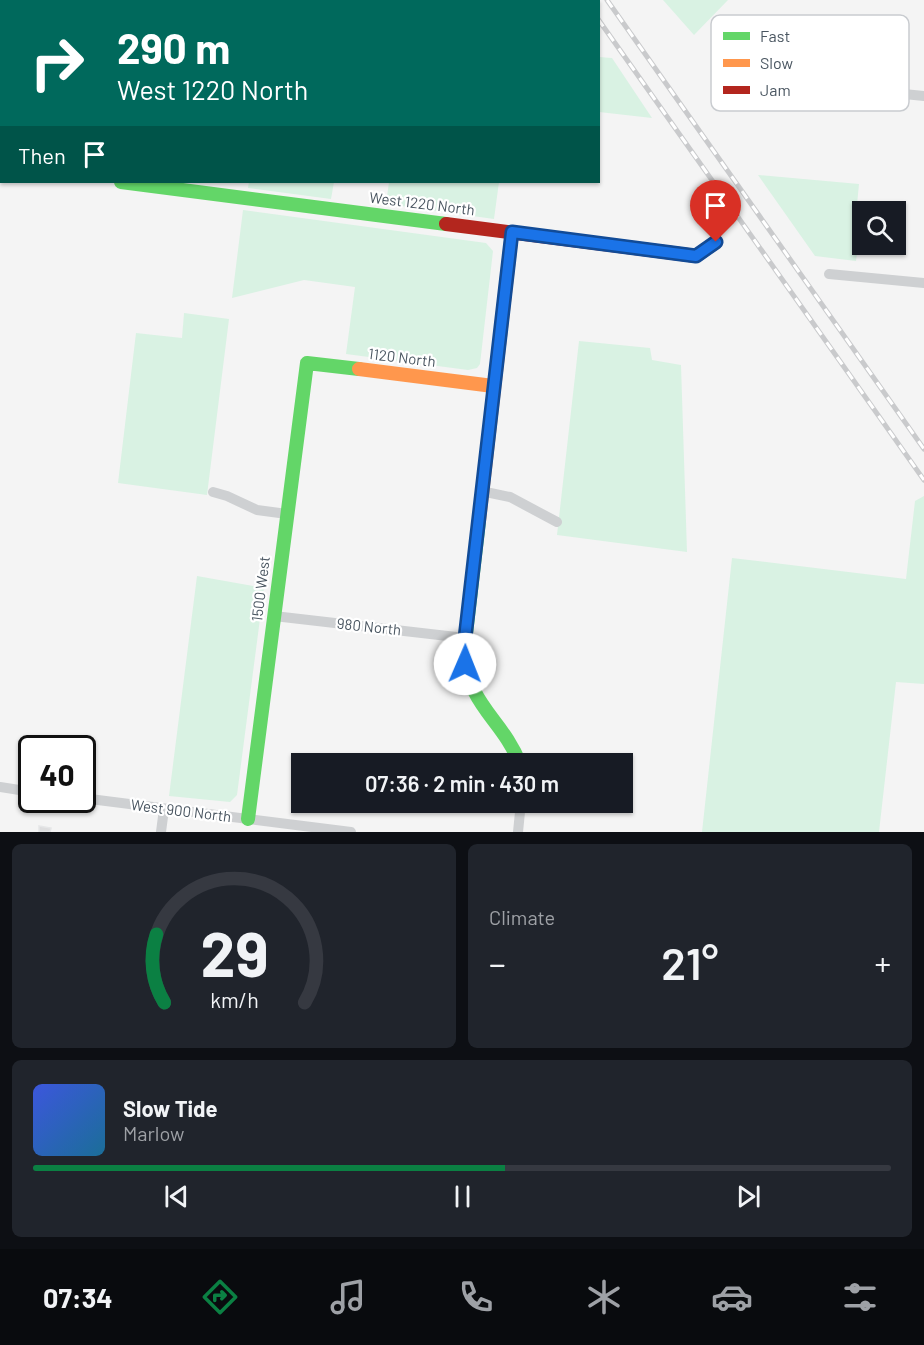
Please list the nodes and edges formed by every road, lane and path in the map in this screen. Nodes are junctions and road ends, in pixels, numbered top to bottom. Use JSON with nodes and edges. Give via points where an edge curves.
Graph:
{"nodes":[{"id":1,"x":909,"y":94,"type":"edge"},
{"id":2,"x":924,"y":96,"type":"edge"},
{"id":3,"x":129,"y":183,"type":"edge"},
{"id":4,"x":512,"y":232,"type":"junction"},
{"id":5,"x":716,"y":242,"type":"dead end"},
{"id":6,"x":829,"y":274,"type":"dead end"},
{"id":7,"x":924,"y":283,"type":"edge"},
{"id":8,"x":306,"y":363,"type":"joint"},
{"id":9,"x":493,"y":386,"type":"junction"},
{"id":10,"x":482,"y":491,"type":"junction"},
{"id":11,"x":213,"y":492,"type":"dead end"},
{"id":12,"x":287,"y":514,"type":"junction"},
{"id":13,"x":557,"y":522,"type":"dead end"},
{"id":14,"x":274,"y":616,"type":"junction"},
{"id":15,"x":465,"y":638,"type":"junction"},
{"id":16,"x":517,"y":753,"type":"edge"},
{"id":17,"x":0,"y":787,"type":"edge"},
{"id":18,"x":18,"y":789,"type":"edge"},
{"id":19,"x":96,"y":800,"type":"edge"},
{"id":20,"x":164,"y":809,"type":"junction"},
{"id":21,"x":520,"y":813,"type":"edge"},
{"id":22,"x":248,"y":819,"type":"junction"},
{"id":23,"x":161,"y":832,"type":"edge"},
{"id":24,"x":351,"y":832,"type":"edge"},
{"id":25,"x":518,"y":832,"type":"edge"}],
"edges":[{"from":1,"to":2,"type":"street"},
{"from":3,"to":4,"type":"street","name":"West 1220 North"},
{"from":4,"to":5,"type":"street","name":"West 1220 North","via":[[696,256]]},
{"from":4,"to":9,"type":"street"},
{"from":6,"to":7,"type":"street"},
{"from":8,"to":9,"type":"street","name":"1120 North"},
{"from":8,"to":12,"type":"street","name":"1500 West"},
{"from":9,"to":10,"type":"street"},
{"from":10,"to":13,"type":"street","via":[[510,497]]},
{"from":10,"to":15,"type":"street"},
{"from":11,"to":12,"type":"street","via":[[257,510]]},
{"from":12,"to":14,"type":"street","name":"1500 West"},
{"from":14,"to":15,"type":"street","name":"980 North"},
{"from":14,"to":22,"type":"street","name":"1500 West"},
{"from":15,"to":16,"type":"street","via":[[465,664],[473,691]]},
{"from":17,"to":18,"type":"street"},
{"from":19,"to":20,"type":"street","name":"West 900 North"},
{"from":20,"to":22,"type":"street","name":"West 900 North"},
{"from":20,"to":23,"type":"street"},
{"from":21,"to":25,"type":"street"},
{"from":22,"to":24,"type":"street","name":"West 900 North"}]}
